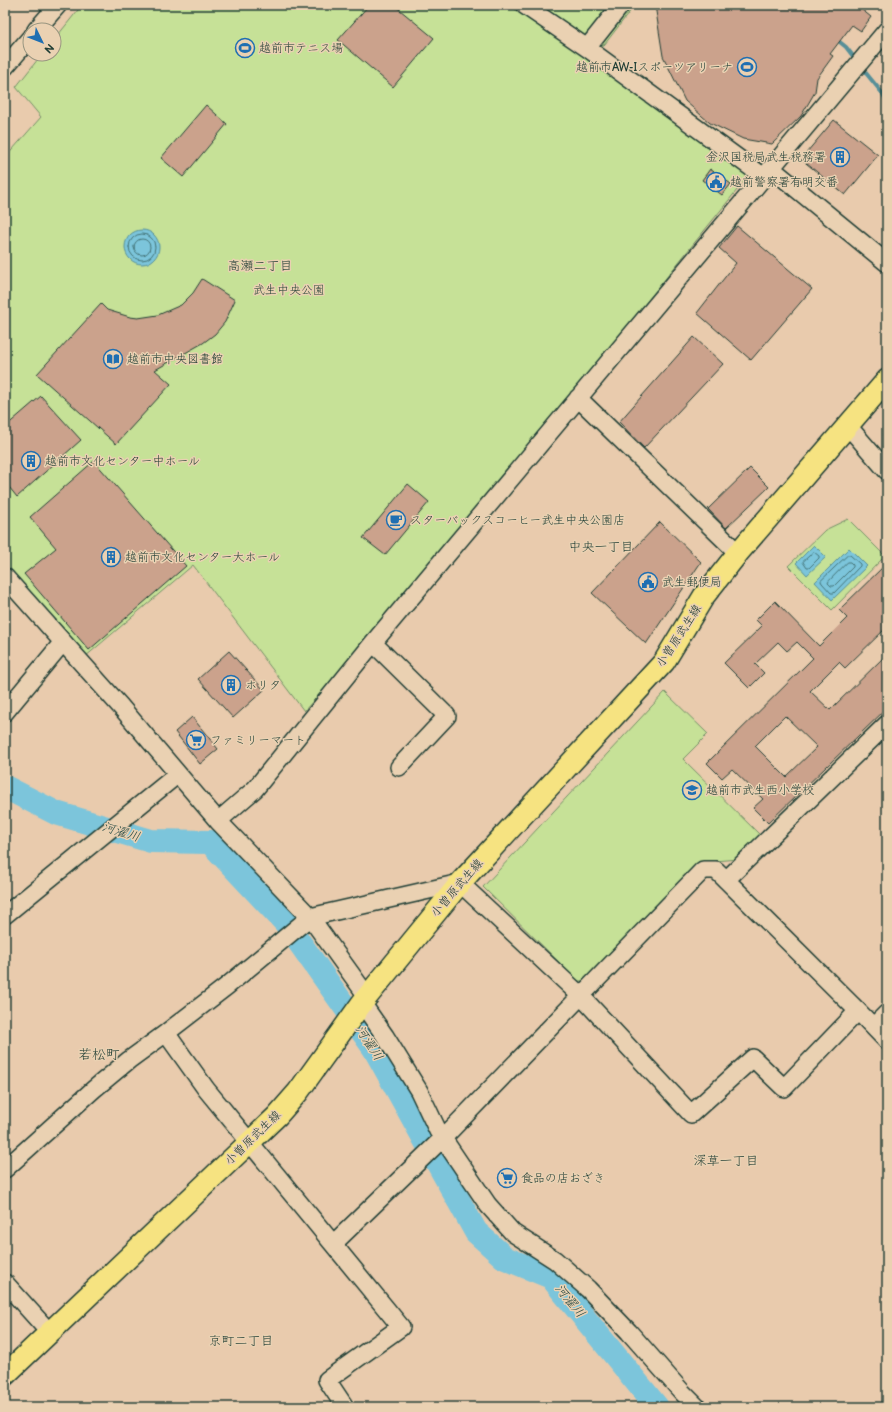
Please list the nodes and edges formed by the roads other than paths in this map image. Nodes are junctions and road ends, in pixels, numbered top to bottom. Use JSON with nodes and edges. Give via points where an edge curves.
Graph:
{"nodes":[{"id":1,"x":58,"y":5,"type":"edge"},
{"id":2,"x":524,"y":5,"type":"edge"},
{"id":3,"x":621,"y":5,"type":"edge"},
{"id":4,"x":43,"y":22,"type":"edge"},
{"id":5,"x":887,"y":30,"type":"edge"},
{"id":6,"x":22,"y":47,"type":"edge"},
{"id":7,"x":587,"y":48,"type":"junction"},
{"id":8,"x":5,"y":67,"type":"edge"},
{"id":9,"x":768,"y":172,"type":"junction"},
{"id":10,"x":887,"y":263,"type":"edge"},
{"id":11,"x":887,"y":380,"type":"edge"},
{"id":12,"x":578,"y":398,"type":"junction"},
{"id":13,"x":848,"y":426,"type":"junction"},
{"id":14,"x":887,"y":471,"type":"edge"},
{"id":15,"x":738,"y":553,"type":"junction"},
{"id":16,"x":5,"y":577,"type":"edge"},
{"id":17,"x":63,"y":642,"type":"junction"},
{"id":18,"x":373,"y":643,"type":"junction"},
{"id":19,"x":5,"y":712,"type":"edge"},
{"id":20,"x":887,"y":724,"type":"edge"},
{"id":21,"x":399,"y":767,"type":"dead end"},
{"id":22,"x":178,"y":774,"type":"junction"},
{"id":23,"x":218,"y":822,"type":"junction"},
{"id":24,"x":726,"y":880,"type":"junction"},
{"id":25,"x":460,"y":882,"type":"junction"},
{"id":26,"x":5,"y":915,"type":"edge"},
{"id":27,"x":310,"y":917,"type":"junction"},
{"id":28,"x":581,"y":996,"type":"junction"},
{"id":29,"x":360,"y":1006,"type":"junction"},
{"id":30,"x":858,"y":1011,"type":"junction"},
{"id":31,"x":887,"y":1013,"type":"edge"},
{"id":32,"x":874,"y":1026,"type":"junction"},
{"id":33,"x":166,"y":1033,"type":"junction"},
{"id":34,"x":887,"y":1041,"type":"edge"},
{"id":35,"x":443,"y":1138,"type":"junction"},
{"id":36,"x":249,"y":1142,"type":"junction"},
{"id":37,"x":5,"y":1168,"type":"edge"},
{"id":38,"x":333,"y":1244,"type":"junction"},
{"id":39,"x":5,"y":1283,"type":"edge"},
{"id":40,"x":50,"y":1333,"type":"junction"},
{"id":41,"x":5,"y":1375,"type":"edge"},
{"id":42,"x":345,"y":1407,"type":"edge"},
{"id":43,"x":697,"y":1407,"type":"edge"}],
"edges":[{"from":1,"to":4,"type":"street"},
{"from":2,"to":7,"type":"street"},
{"from":3,"to":7,"type":"street"},
{"from":5,"to":9,"type":"street"},
{"from":6,"to":8,"type":"street"},
{"from":7,"to":9,"type":"street"},
{"from":9,"to":10,"type":"street"},
{"from":9,"to":12,"type":"street"},
{"from":11,"to":13,"type":"main road","name":"小曽原武生線"},
{"from":12,"to":15,"type":"street"},
{"from":12,"to":18,"type":"street"},
{"from":13,"to":14,"type":"street"},
{"from":13,"to":15,"type":"main road","name":"小曽原武生線"},
{"from":15,"to":25,"type":"main road","name":"小曽原武生線","via":[[704,596],[664,662]]},
{"from":16,"to":17,"type":"street"},
{"from":17,"to":19,"type":"street"},
{"from":17,"to":22,"type":"street"},
{"from":18,"to":21,"type":"street","via":[[447,716]]},
{"from":18,"to":23,"type":"street","via":[[255,789]]},
{"from":20,"to":24,"type":"street"},
{"from":22,"to":23,"type":"street"},
{"from":22,"to":26,"type":"street"},
{"from":23,"to":27,"type":"street"},
{"from":24,"to":28,"type":"street","via":[[716,870],[703,870]]},
{"from":24,"to":30,"type":"street"},
{"from":25,"to":27,"type":"street"},
{"from":25,"to":28,"type":"street"},
{"from":25,"to":29,"type":"main road","name":"小曽原武生線"},
{"from":27,"to":29,"type":"street"},
{"from":27,"to":33,"type":"street"},
{"from":28,"to":30,"type":"street","via":[[692,1114],[753,1058],[784,1088]]},
{"from":28,"to":35,"type":"street"},
{"from":29,"to":35,"type":"street","via":[[385,1036],[419,1091]]},
{"from":29,"to":36,"type":"main road","name":"小曽原武生線","via":[[293,1098]]},
{"from":30,"to":32,"type":"street"},
{"from":31,"to":32,"type":"street"},
{"from":32,"to":34,"type":"street"},
{"from":33,"to":36,"type":"street","via":[[206,1089]]},
{"from":33,"to":37,"type":"street","via":[[94,1089]]},
{"from":35,"to":38,"type":"street"},
{"from":35,"to":43,"type":"street","via":[[488,1205],[513,1233],[555,1260],[588,1290]]},
{"from":36,"to":38,"type":"street"},
{"from":36,"to":40,"type":"main road","name":"小曽原武生線"},
{"from":38,"to":42,"type":"street","via":[[401,1327],[327,1380]]},
{"from":39,"to":40,"type":"street"},
{"from":40,"to":41,"type":"main road","name":"小曽原武生線"}]}
